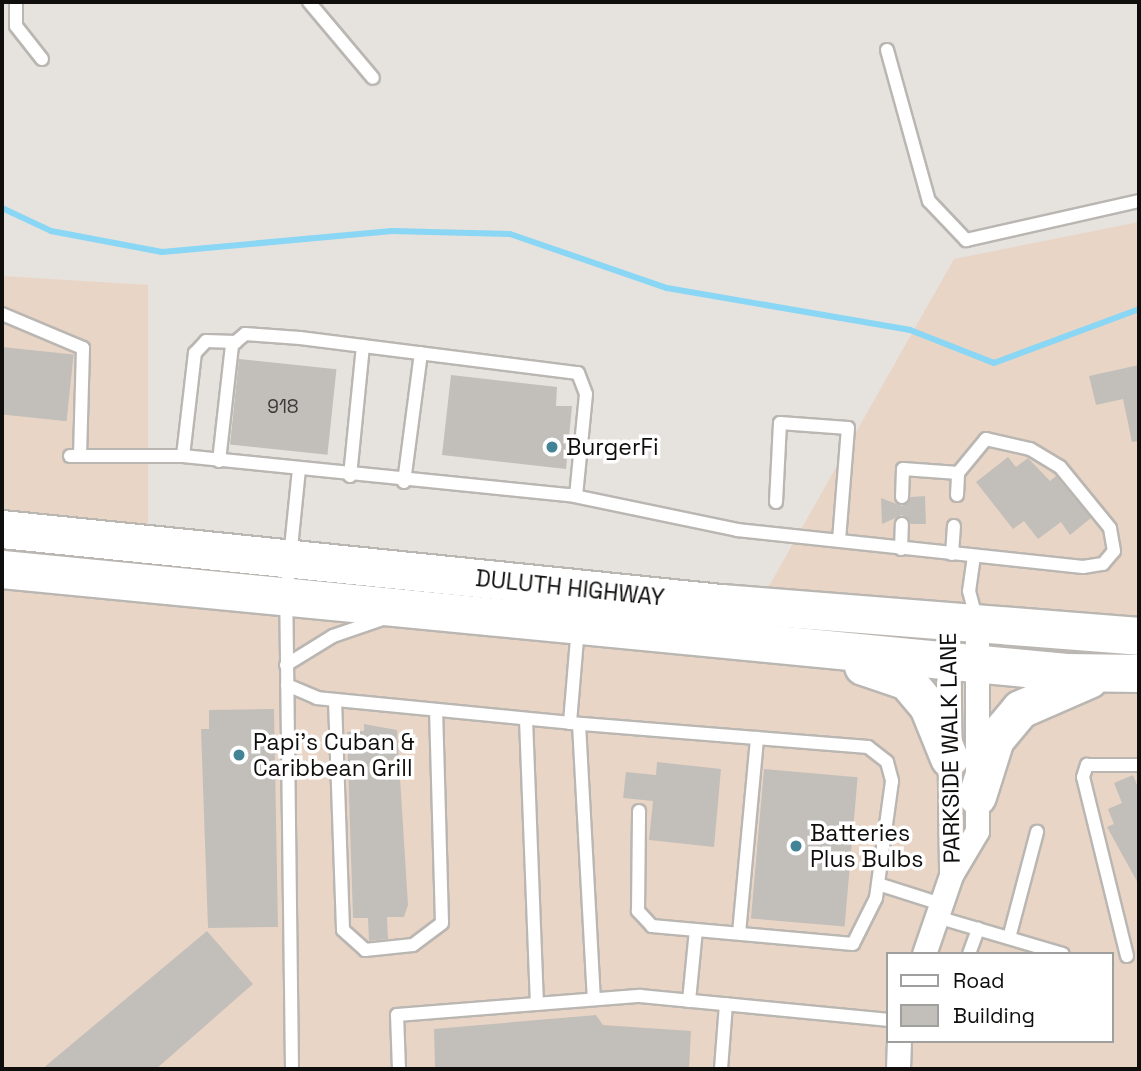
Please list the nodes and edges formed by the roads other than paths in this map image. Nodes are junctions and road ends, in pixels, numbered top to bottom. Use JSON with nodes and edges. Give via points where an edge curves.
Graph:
{"nodes":[{"id":1,"x":16,"y":2,"type":"edge"},
{"id":2,"x":309,"y":2,"type":"edge"},
{"id":3,"x":887,"y":50,"type":"dead end"},
{"id":4,"x":42,"y":59,"type":"dead end"},
{"id":5,"x":373,"y":78,"type":"dead end"},
{"id":6,"x":1139,"y":201,"type":"edge"},
{"id":7,"x":2,"y":314,"type":"edge"},
{"id":8,"x":236,"y":342,"type":"junction"},
{"id":9,"x":363,"y":346,"type":"junction"},
{"id":10,"x":421,"y":352,"type":"junction"},
{"id":11,"x":183,"y":456,"type":"junction"},
{"id":12,"x":219,"y":461,"type":"junction"},
{"id":13,"x":299,"y":470,"type":"junction"},
{"id":14,"x":958,"y":473,"type":"junction"},
{"id":15,"x":350,"y":476,"type":"junction"},
{"id":16,"x":404,"y":482,"type":"junction"},
{"id":17,"x":957,"y":495,"type":"dead end"},
{"id":18,"x":576,"y":496,"type":"junction"},
{"id":19,"x":902,"y":497,"type":"dead end"},
{"id":20,"x":776,"y":502,"type":"dead end"},
{"id":21,"x":902,"y":524,"type":"dead end"},
{"id":22,"x":954,"y":526,"type":"dead end"},
{"id":23,"x":2,"y":529,"type":"edge"},
{"id":24,"x":839,"y":541,"type":"junction"},
{"id":25,"x":901,"y":548,"type":"junction"},
{"id":26,"x":952,"y":554,"type":"junction"},
{"id":27,"x":974,"y":556,"type":"junction"},
{"id":28,"x":291,"y":561,"type":"junction"},
{"id":29,"x":2,"y":569,"type":"edge"},
{"id":30,"x":286,"y":597,"type":"junction"},
{"id":31,"x":413,"y":609,"type":"junction"},
{"id":32,"x":965,"y":613,"type":"junction"},
{"id":33,"x":578,"y":625,"type":"junction"},
{"id":34,"x":1139,"y":636,"type":"edge"},
{"id":35,"x":813,"y":648,"type":"junction"},
{"id":36,"x":963,"y":662,"type":"junction"},
{"id":37,"x":286,"y":665,"type":"junction"},
{"id":38,"x":1124,"y":673,"type":"edge"},
{"id":39,"x":286,"y":685,"type":"junction"},
{"id":40,"x":335,"y":700,"type":"junction"},
{"id":41,"x":436,"y":710,"type":"junction"},
{"id":42,"x":526,"y":719,"type":"junction"},
{"id":43,"x":575,"y":724,"type":"junction"},
{"id":44,"x":757,"y":738,"type":"junction"},
{"id":45,"x":949,"y":758,"type":"junction"},
{"id":46,"x":1139,"y":765,"type":"edge"},
{"id":47,"x":977,"y":796,"type":"junction"},
{"id":48,"x":639,"y":811,"type":"dead end"},
{"id":49,"x":1037,"y":832,"type":"dead end"},
{"id":50,"x":951,"y":875,"type":"junction"},
{"id":51,"x":878,"y":884,"type":"junction"},
{"id":52,"x":939,"y":910,"type":"junction"},
{"id":53,"x":978,"y":929,"type":"junction"},
{"id":54,"x":696,"y":930,"type":"junction"},
{"id":55,"x":739,"y":933,"type":"junction"},
{"id":56,"x":1009,"y":938,"type":"junction"},
{"id":57,"x":925,"y":952,"type":"edge"},
{"id":58,"x":969,"y":952,"type":"edge"},
{"id":59,"x":1056,"y":952,"type":"edge"},
{"id":60,"x":1128,"y":956,"type":"dead end"},
{"id":61,"x":594,"y":999,"type":"junction"},
{"id":62,"x":689,"y":1000,"type":"junction"},
{"id":63,"x":537,"y":1004,"type":"junction"},
{"id":64,"x":726,"y":1004,"type":"junction"},
{"id":65,"x":886,"y":1020,"type":"edge"},
{"id":66,"x":899,"y":1043,"type":"edge"},
{"id":67,"x":292,"y":1069,"type":"edge"},
{"id":68,"x":399,"y":1069,"type":"edge"},
{"id":69,"x":721,"y":1069,"type":"edge"},
{"id":70,"x":898,"y":1069,"type":"edge"}],
"edges":[{"from":1,"to":4,"type":"lane","via":[[16,26]]},
{"from":2,"to":5,"type":"lane"},
{"from":3,"to":6,"type":"lane","via":[[929,201],[965,240]]},
{"from":7,"to":11,"type":"lane","via":[[83,348],[75,456]]},
{"from":8,"to":9,"type":"lane","via":[[245,334]]},
{"from":8,"to":11,"type":"lane","via":[[206,341],[195,353]]},
{"from":8,"to":12,"type":"lane"},
{"from":9,"to":10,"type":"lane"},
{"from":9,"to":15,"type":"lane"},
{"from":10,"to":16,"type":"lane"},
{"from":10,"to":18,"type":"lane","via":[[578,373],[586,394]]},
{"from":11,"to":12,"type":"lane"},
{"from":12,"to":13,"type":"lane"},
{"from":13,"to":15,"type":"lane"},
{"from":13,"to":28,"type":"lane"},
{"from":14,"to":17,"type":"lane"},
{"from":14,"to":19,"type":"lane","via":[[903,470]]},
{"from":14,"to":27,"type":"lane","via":[[986,439],[1030,449],[1060,467],[1111,528],[1114,551],[1102,564],[1083,567]]},
{"from":15,"to":16,"type":"lane"},
{"from":16,"to":18,"type":"lane"},
{"from":18,"to":24,"type":"lane","via":[[737,530]]},
{"from":20,"to":24,"type":"lane","via":[[780,423],[848,428]]},
{"from":21,"to":25,"type":"lane"},
{"from":22,"to":26,"type":"lane"},
{"from":23,"to":28,"type":"main road","name":"DULUTH HIGHWAY"},
{"from":24,"to":25,"type":"lane"},
{"from":25,"to":26,"type":"lane"},
{"from":26,"to":27,"type":"lane"},
{"from":27,"to":32,"type":"lane"},
{"from":28,"to":30,"type":"lane"},
{"from":28,"to":32,"type":"main road","name":"DULUTH HIGHWAY"},
{"from":29,"to":30,"type":"main road","name":"DULUTH HIGHWAY"},
{"from":30,"to":31,"type":"main road","name":"DULUTH HIGHWAY"},
{"from":30,"to":37,"type":"lane"},
{"from":31,"to":33,"type":"main road","name":"DULUTH HIGHWAY"},
{"from":31,"to":37,"type":"lane","via":[[333,636]]},
{"from":32,"to":34,"type":"main road","name":"DULUTH HIGHWAY"},
{"from":32,"to":36,"type":"street","name":"PARKSIDE WALK LANE"},
{"from":33,"to":35,"type":"main road","name":"DULUTH HIGHWAY"},
{"from":33,"to":43,"type":"lane"},
{"from":35,"to":36,"type":"main road","name":"DULUTH HIGHWAY"},
{"from":35,"to":45,"type":"main road","via":[[907,681],[929,706]]},
{"from":36,"to":38,"type":"main road","name":"DULUTH HIGHWAY"},
{"from":36,"to":45,"type":"street","name":"PARKSIDE WALK LANE"},
{"from":36,"to":47,"type":"street","name":"PARKSIDE WALK LANE"},
{"from":37,"to":39,"type":"lane"},
{"from":38,"to":47,"type":"main road","via":[[1053,690],[1020,709],[995,739]]},
{"from":39,"to":40,"type":"lane"},
{"from":39,"to":67,"type":"lane"},
{"from":40,"to":41,"type":"lane"},
{"from":40,"to":41,"type":"lane","via":[[343,930],[365,950],[413,945],[442,923]]},
{"from":41,"to":42,"type":"lane"},
{"from":42,"to":43,"type":"lane"},
{"from":42,"to":63,"type":"lane"},
{"from":43,"to":44,"type":"lane"},
{"from":43,"to":61,"type":"lane"},
{"from":44,"to":51,"type":"lane","via":[[868,747],[887,762],[892,780]]},
{"from":44,"to":55,"type":"lane"},
{"from":45,"to":50,"type":"street","name":"PARKSIDE WALK LANE"},
{"from":46,"to":60,"type":"lane","via":[[1087,765],[1083,777]]},
{"from":47,"to":50,"type":"street","name":"PARKSIDE WALK LANE","via":[[977,831]]},
{"from":48,"to":54,"type":"lane","via":[[638,911],[652,926]]},
{"from":49,"to":56,"type":"lane"},
{"from":50,"to":52,"type":"street"},
{"from":51,"to":52,"type":"lane"},
{"from":51,"to":55,"type":"lane","via":[[853,944]]},
{"from":52,"to":53,"type":"lane"},
{"from":52,"to":57,"type":"street"},
{"from":53,"to":56,"type":"lane"},
{"from":53,"to":58,"type":"lane"},
{"from":54,"to":55,"type":"lane"},
{"from":54,"to":62,"type":"lane"},
{"from":56,"to":59,"type":"lane"},
{"from":61,"to":62,"type":"lane"},
{"from":61,"to":63,"type":"lane"},
{"from":62,"to":64,"type":"lane"},
{"from":63,"to":68,"type":"lane","via":[[397,1015]]},
{"from":64,"to":65,"type":"lane"},
{"from":64,"to":69,"type":"lane"},
{"from":66,"to":70,"type":"street"}]}
